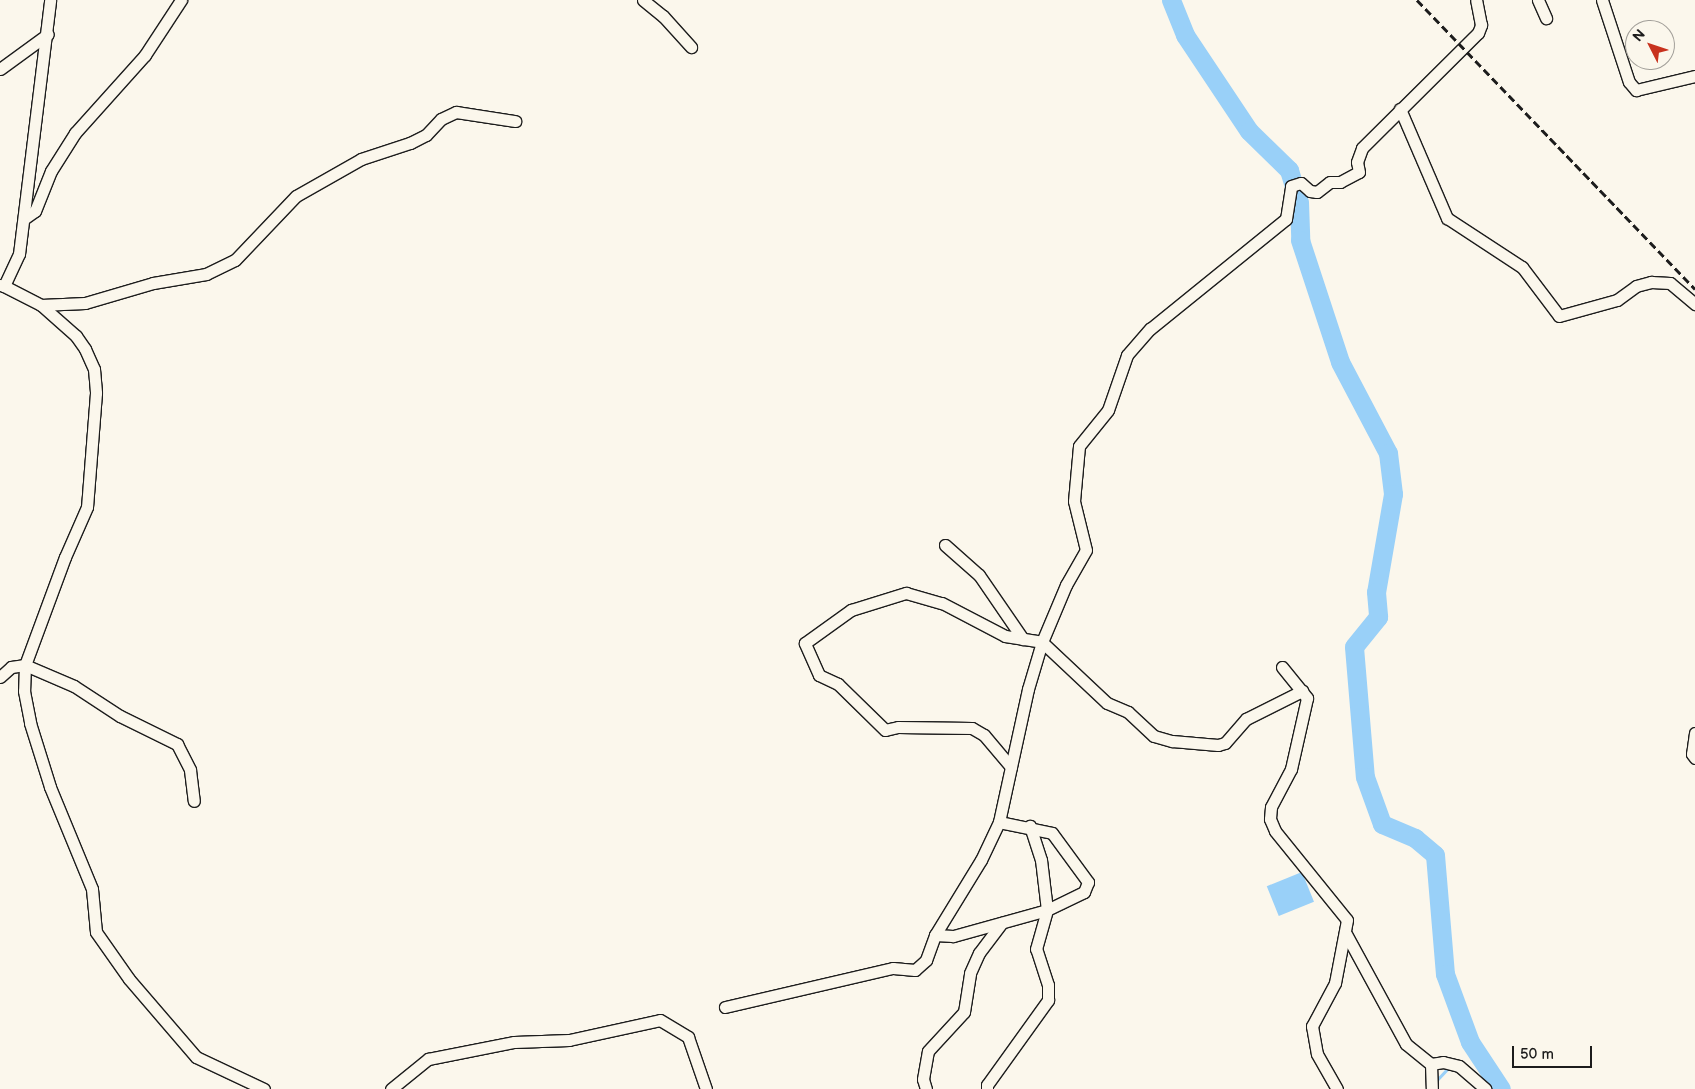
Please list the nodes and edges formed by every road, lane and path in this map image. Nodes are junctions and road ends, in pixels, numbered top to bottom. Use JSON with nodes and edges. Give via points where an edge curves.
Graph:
{"nodes":[{"id":1,"x":50,"y":0,"type":"edge"},
{"id":2,"x":181,"y":0,"type":"edge"},
{"id":3,"x":643,"y":0,"type":"edge"},
{"id":4,"x":1476,"y":0,"type":"edge"},
{"id":5,"x":1538,"y":0,"type":"edge"},
{"id":6,"x":1602,"y":0,"type":"edge"},
{"id":7,"x":1546,"y":18,"type":"dead end"},
{"id":8,"x":48,"y":34,"type":"junction"},
{"id":9,"x":690,"y":46,"type":"dead end"},
{"id":10,"x":0,"y":69,"type":"edge"},
{"id":11,"x":1695,"y":76,"type":"edge"},
{"id":12,"x":1400,"y":109,"type":"junction"},
{"id":13,"x":514,"y":121,"type":"dead end"},
{"id":14,"x":25,"y":218,"type":"junction"},
{"id":15,"x":2,"y":285,"type":"edge"},
{"id":16,"x":1695,"y":304,"type":"edge"},
{"id":17,"x":41,"y":305,"type":"junction"},
{"id":18,"x":945,"y":545,"type":"dead end"},
{"id":19,"x":1023,"y":639,"type":"junction"},
{"id":20,"x":1042,"y":642,"type":"junction"},
{"id":21,"x":25,"y":665,"type":"junction"},
{"id":22,"x":1282,"y":668,"type":"dead end"},
{"id":23,"x":0,"y":677,"type":"edge"},
{"id":24,"x":1302,"y":691,"type":"junction"},
{"id":25,"x":1695,"y":733,"type":"edge"},
{"id":26,"x":1695,"y":758,"type":"edge"},
{"id":27,"x":1011,"y":767,"type":"junction"},
{"id":28,"x":194,"y":801,"type":"dead end"},
{"id":29,"x":999,"y":822,"type":"junction"},
{"id":30,"x":1030,"y":826,"type":"junction"},
{"id":31,"x":1047,"y":910,"type":"junction"},
{"id":32,"x":1003,"y":922,"type":"junction"},
{"id":33,"x":1346,"y":934,"type":"junction"},
{"id":34,"x":935,"y":935,"type":"junction"},
{"id":35,"x":725,"y":1006,"type":"dead end"},
{"id":36,"x":1430,"y":1064,"type":"junction"},
{"id":37,"x":264,"y":1089,"type":"edge"},
{"id":38,"x":391,"y":1089,"type":"edge"},
{"id":39,"x":706,"y":1089,"type":"edge"},
{"id":40,"x":926,"y":1089,"type":"edge"},
{"id":41,"x":987,"y":1089,"type":"edge"},
{"id":42,"x":1337,"y":1089,"type":"edge"},
{"id":43,"x":1432,"y":1089,"type":"edge"},
{"id":44,"x":1485,"y":1089,"type":"edge"}],
"edges":[{"from":1,"to":8,"type":"street"},
{"from":2,"to":14,"type":"street","via":[[145,55],[75,133],[51,171],[35,211]]},
{"from":3,"to":9,"type":"street","via":[[663,16]]},
{"from":4,"to":12,"type":"street","via":[[1481,25],[1478,33]]},
{"from":5,"to":7,"type":"street"},
{"from":6,"to":11,"type":"street","via":[[1629,82],[1636,90]]},
{"from":8,"to":10,"type":"street"},
{"from":8,"to":14,"type":"street"},
{"from":12,"to":16,"type":"street","via":[[1447,218],[1522,267],[1559,316],[1617,300],[1636,286],[1651,282],[1670,283]]},
{"from":12,"to":20,"type":"street","via":[[1362,148],[1357,162],[1359,172],[1340,182],[1330,182],[1317,192],[1295,185],[1286,219],[1150,329],[1127,355],[1108,410],[1079,446],[1074,501],[1086,550],[1066,585]]},
{"from":13,"to":17,"type":"street","via":[[456,112],[441,118],[418,139],[361,158],[296,196],[235,260],[206,274],[154,283],[85,304]]},
{"from":14,"to":15,"type":"street","via":[[19,254]]},
{"from":15,"to":17,"type":"street"},
{"from":17,"to":21,"type":"street","via":[[76,336],[85,349],[94,369],[96,393],[87,507]]},
{"from":18,"to":19,"type":"street","via":[[979,575]]},
{"from":19,"to":20,"type":"street"},
{"from":19,"to":27,"type":"street","via":[[1005,636],[942,603],[906,593],[850,610],[805,643],[819,675],[838,684],[885,730],[898,727],[972,728],[984,735]]},
{"from":20,"to":24,"type":"street","via":[[1107,703],[1128,712],[1154,736],[1172,741],[1225,743],[1246,719]]},
{"from":20,"to":27,"type":"street"},
{"from":21,"to":23,"type":"street","via":[[11,667]]},
{"from":21,"to":28,"type":"street","via":[[74,686],[120,716],[177,744],[190,770]]},
{"from":21,"to":37,"type":"street","via":[[24,691],[30,723],[50,787],[92,889],[96,932],[129,980],[196,1057]]},
{"from":22,"to":24,"type":"street"},
{"from":24,"to":33,"type":"street","via":[[1307,698],[1302,723],[1290,769],[1271,807],[1270,819],[1275,831],[1347,920]]},
{"from":25,"to":26,"type":"street","via":[[1692,754]]},
{"from":27,"to":29,"type":"street"},
{"from":29,"to":30,"type":"street"},
{"from":29,"to":34,"type":"street","via":[[981,860]]},
{"from":30,"to":31,"type":"street","via":[[1041,860]]},
{"from":30,"to":31,"type":"street","via":[[1052,832],[1088,882],[1084,892]]},
{"from":31,"to":32,"type":"street"},
{"from":31,"to":41,"type":"street","via":[[1036,949],[1048,985],[1048,1000]]},
{"from":32,"to":34,"type":"street","via":[[953,936]]},
{"from":32,"to":40,"type":"street","via":[[979,952],[970,973],[964,1012],[928,1051],[923,1079]]},
{"from":33,"to":36,"type":"street","via":[[1406,1044]]},
{"from":33,"to":42,"type":"street","via":[[1335,983],[1312,1026],[1317,1054]]},
{"from":34,"to":35,"type":"street","via":[[926,960],[915,970],[893,968]]},
{"from":36,"to":43,"type":"street"},
{"from":36,"to":44,"type":"street","via":[[1443,1062],[1459,1066]]},
{"from":38,"to":39,"type":"street","via":[[428,1059],[514,1042],[569,1040],[660,1020],[688,1037]]}]}
